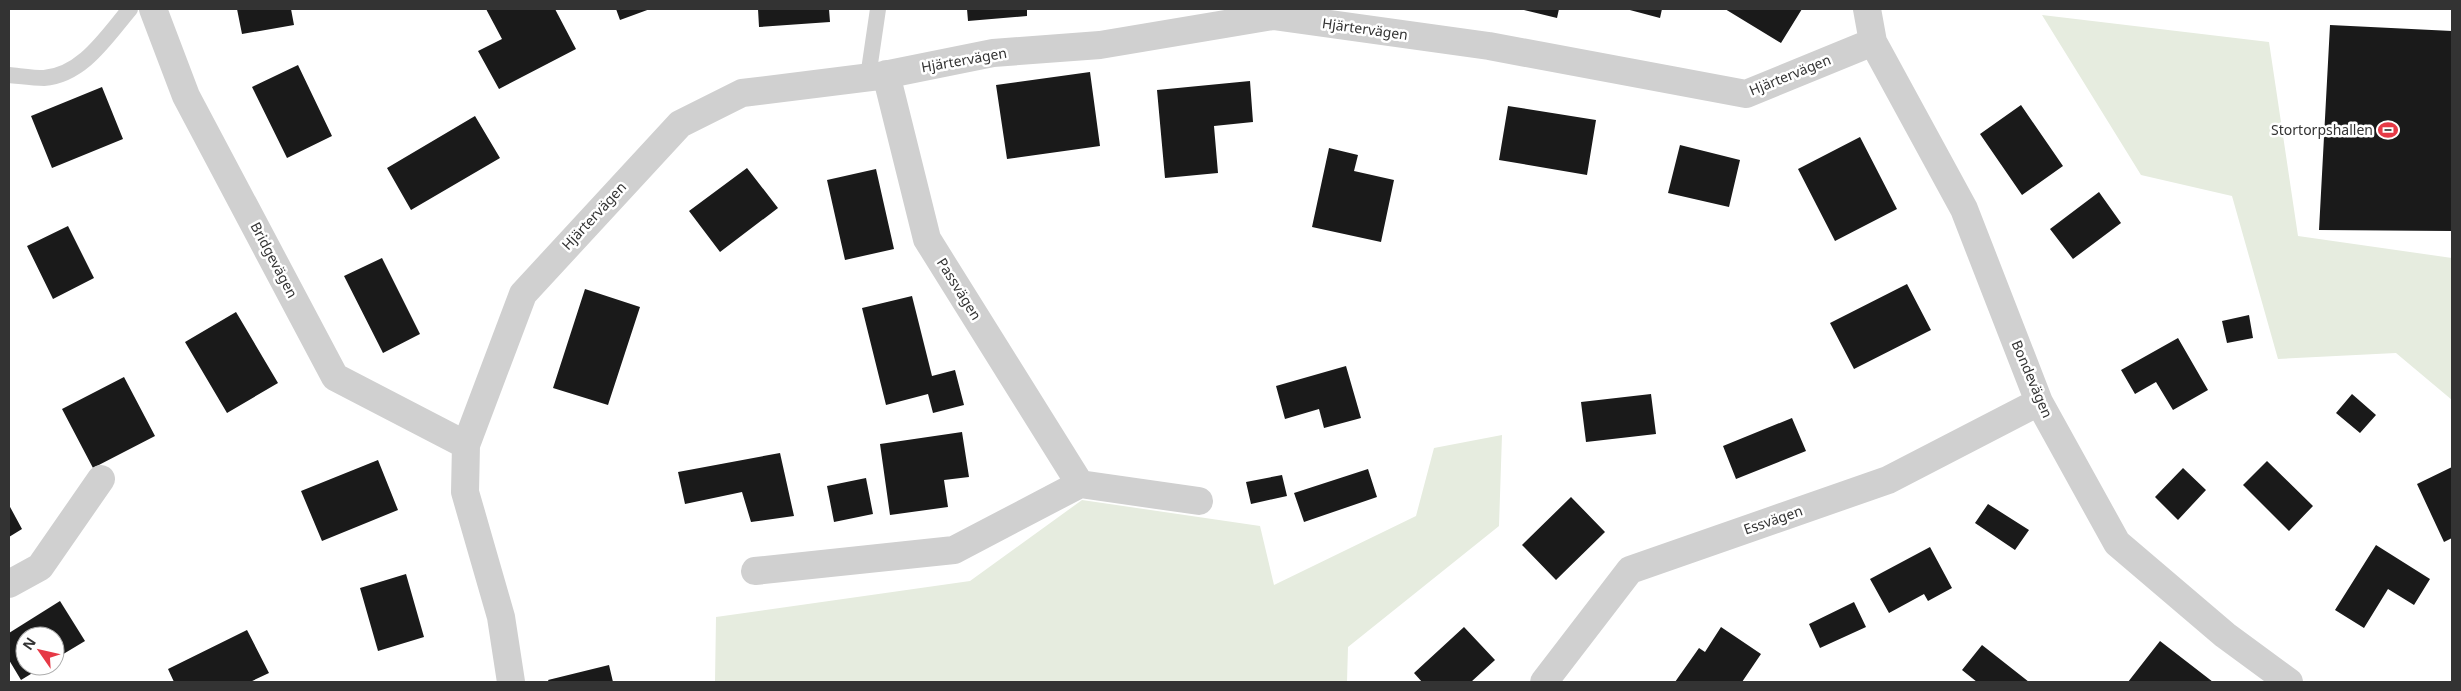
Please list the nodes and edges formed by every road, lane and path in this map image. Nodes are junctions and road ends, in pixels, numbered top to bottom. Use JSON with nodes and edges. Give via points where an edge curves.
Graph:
{"nodes":[{"id":1,"x":130,"y":9,"type":"edge"},
{"id":2,"x":153,"y":9,"type":"edge"},
{"id":3,"x":878,"y":9,"type":"edge"},
{"id":4,"x":1867,"y":9,"type":"edge"},
{"id":5,"x":1873,"y":42,"type":"junction"},
{"id":6,"x":9,"y":75,"type":"edge"},
{"id":7,"x":877,"y":76,"type":"junction"},
{"id":8,"x":2039,"y":402,"type":"junction"},
{"id":9,"x":466,"y":445,"type":"junction"},
{"id":10,"x":101,"y":479,"type":"dead end"},
{"id":11,"x":1080,"y":484,"type":"junction"},
{"id":12,"x":1198,"y":501,"type":"dead end"},
{"id":13,"x":755,"y":570,"type":"dead end"},
{"id":14,"x":9,"y":584,"type":"edge"},
{"id":15,"x":511,"y":682,"type":"edge"},
{"id":16,"x":1544,"y":682,"type":"edge"},
{"id":17,"x":2289,"y":682,"type":"edge"}],
"edges":[{"from":1,"to":6,"type":"lane","via":[[99,46],[72,71],[45,78]]},
{"from":2,"to":9,"type":"street","name":"Bridgevägen","via":[[186,96],[335,378]]},
{"from":3,"to":7,"type":"lane"},
{"from":4,"to":5,"type":"street","name":"Bondevägen"},
{"from":5,"to":7,"type":"street","name":"Hjärtervägen","via":[[1746,94],[1489,46],[1273,16],[1100,45],[993,54]]},
{"from":5,"to":8,"type":"street","name":"Bondevägen","via":[[1964,209]]},
{"from":7,"to":9,"type":"street","name":"Hjärtervägen","via":[[742,93],[680,124],[523,294]]},
{"from":7,"to":11,"type":"street","name":"Passvägen","via":[[928,239]]},
{"from":8,"to":16,"type":"street","name":"Essvägen","via":[[1888,480],[1630,570]]},
{"from":8,"to":17,"type":"street","name":"Bondevägen","via":[[2117,544],[2225,635]]},
{"from":9,"to":15,"type":"street","name":"Hjärtervägen","via":[[465,492],[501,617]]},
{"from":10,"to":14,"type":"street","via":[[40,567]]},
{"from":11,"to":12,"type":"street"},
{"from":11,"to":13,"type":"street","via":[[954,550]]}]}
